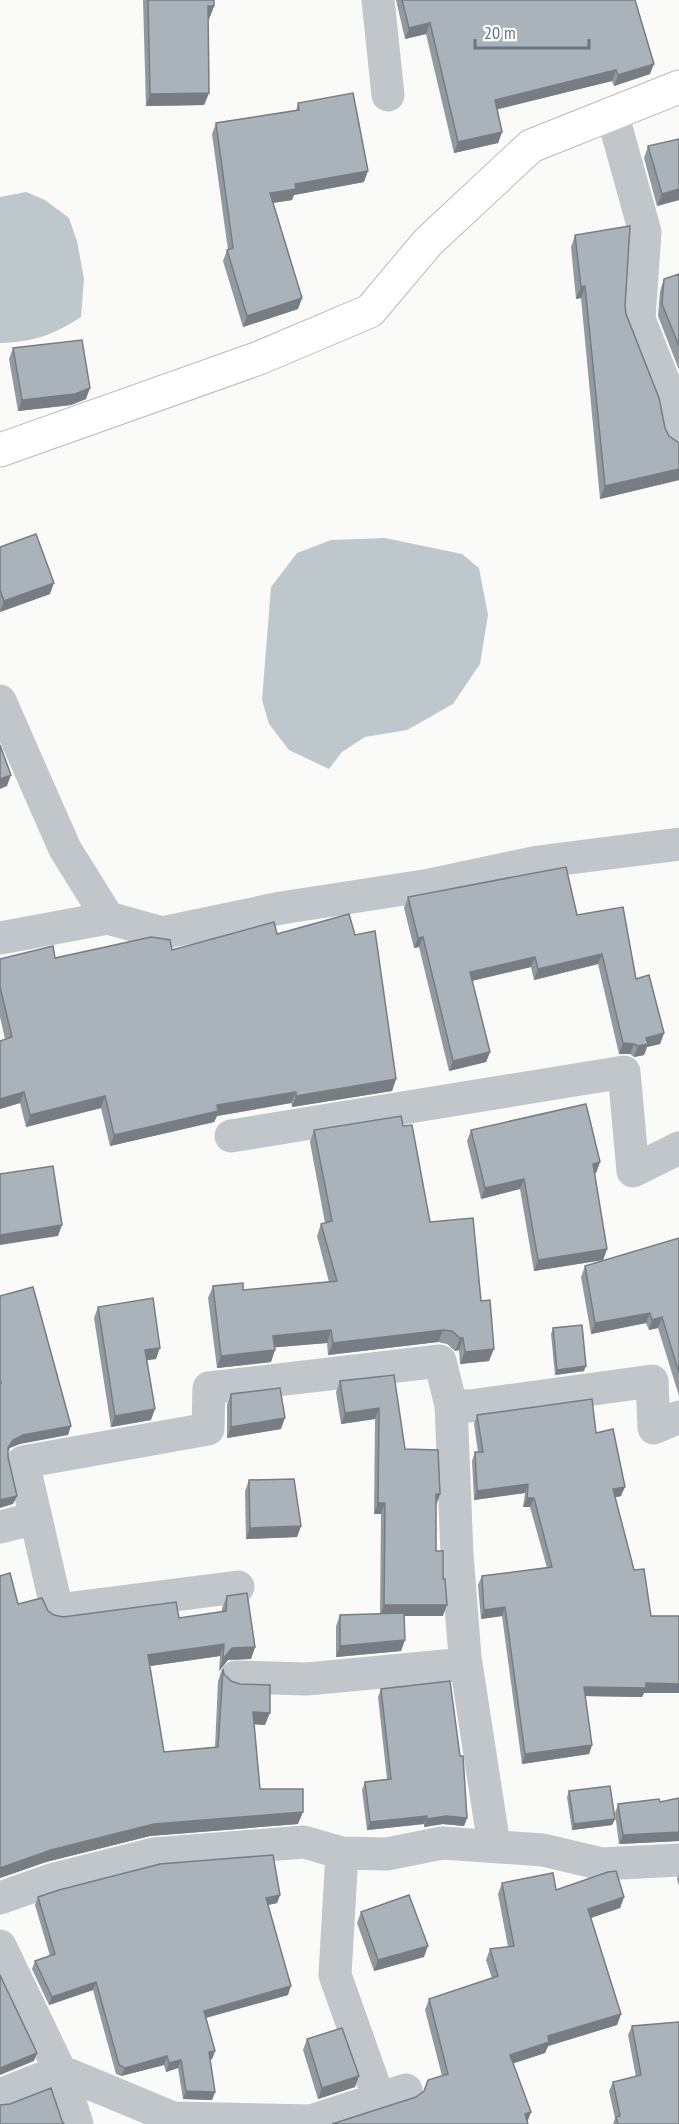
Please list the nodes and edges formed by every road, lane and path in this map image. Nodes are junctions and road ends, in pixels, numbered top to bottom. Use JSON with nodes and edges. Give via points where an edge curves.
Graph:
{"nodes":[{"id":1,"x":378,"y":0,"type":"edge"},
{"id":2,"x":679,"y":87,"type":"edge"},
{"id":3,"x":388,"y":94,"type":"dead end"},
{"id":4,"x":612,"y":113,"type":"junction"},
{"id":5,"x":679,"y":436,"type":"edge"},
{"id":6,"x":0,"y":450,"type":"edge"},
{"id":7,"x":0,"y":701,"type":"edge"},
{"id":8,"x":679,"y":844,"type":"edge"},
{"id":9,"x":108,"y":918,"type":"junction"},
{"id":10,"x":0,"y":938,"type":"edge"},
{"id":11,"x":231,"y":1136,"type":"dead end"},
{"id":12,"x":679,"y":1148,"type":"edge"},
{"id":13,"x":451,"y":1405,"type":"junction"},
{"id":14,"x":679,"y":1417,"type":"edge"},
{"id":15,"x":36,"y":1518,"type":"junction"},
{"id":16,"x":0,"y":1527,"type":"edge"},
{"id":17,"x":238,"y":1587,"type":"dead end"},
{"id":18,"x":466,"y":1664,"type":"junction"},
{"id":19,"x":236,"y":1677,"type":"dead end"},
{"id":20,"x":494,"y":1845,"type":"junction"},
{"id":21,"x":342,"y":1853,"type":"junction"},
{"id":22,"x":679,"y":1860,"type":"edge"},
{"id":23,"x":0,"y":1898,"type":"edge"},
{"id":24,"x":0,"y":1946,"type":"edge"},
{"id":25,"x":60,"y":2071,"type":"junction"},
{"id":26,"x":0,"y":2095,"type":"edge"},
{"id":27,"x":77,"y":2124,"type":"edge"}],
"edges":[{"from":1,"to":3,"type":"street"},
{"from":2,"to":4,"type":"street"},
{"from":4,"to":5,"type":"street","via":[[645,232],[639,319],[673,405]]},
{"from":4,"to":6,"type":"street","via":[[531,146],[429,242],[370,311],[259,358]]},
{"from":7,"to":9,"type":"street","via":[[65,849]]},
{"from":8,"to":9,"type":"street","via":[[538,862],[162,933]]},
{"from":9,"to":10,"type":"street"},
{"from":11,"to":12,"type":"street","via":[[624,1072],[633,1172]]},
{"from":13,"to":14,"type":"street","via":[[470,1406],[652,1381],[654,1428]]},
{"from":13,"to":15,"type":"street","via":[[440,1361],[209,1388],[208,1430],[23,1462]]},
{"from":13,"to":18,"type":"street"},
{"from":15,"to":16,"type":"street"},
{"from":15,"to":17,"type":"street","via":[[57,1610]]},
{"from":18,"to":19,"type":"street","via":[[308,1679]]},
{"from":18,"to":20,"type":"street"},
{"from":20,"to":21,"type":"street","via":[[442,1843],[387,1854]]},
{"from":20,"to":22,"type":"street","via":[[543,1850],[602,1864]]},
{"from":21,"to":23,"type":"street","via":[[304,1842],[154,1854],[51,1880]]},
{"from":21,"to":25,"type":"street","via":[[335,1975],[393,2095],[311,2121],[173,2118]]},
{"from":24,"to":25,"type":"street"},
{"from":25,"to":26,"type":"street"},
{"from":25,"to":27,"type":"street"}]}
